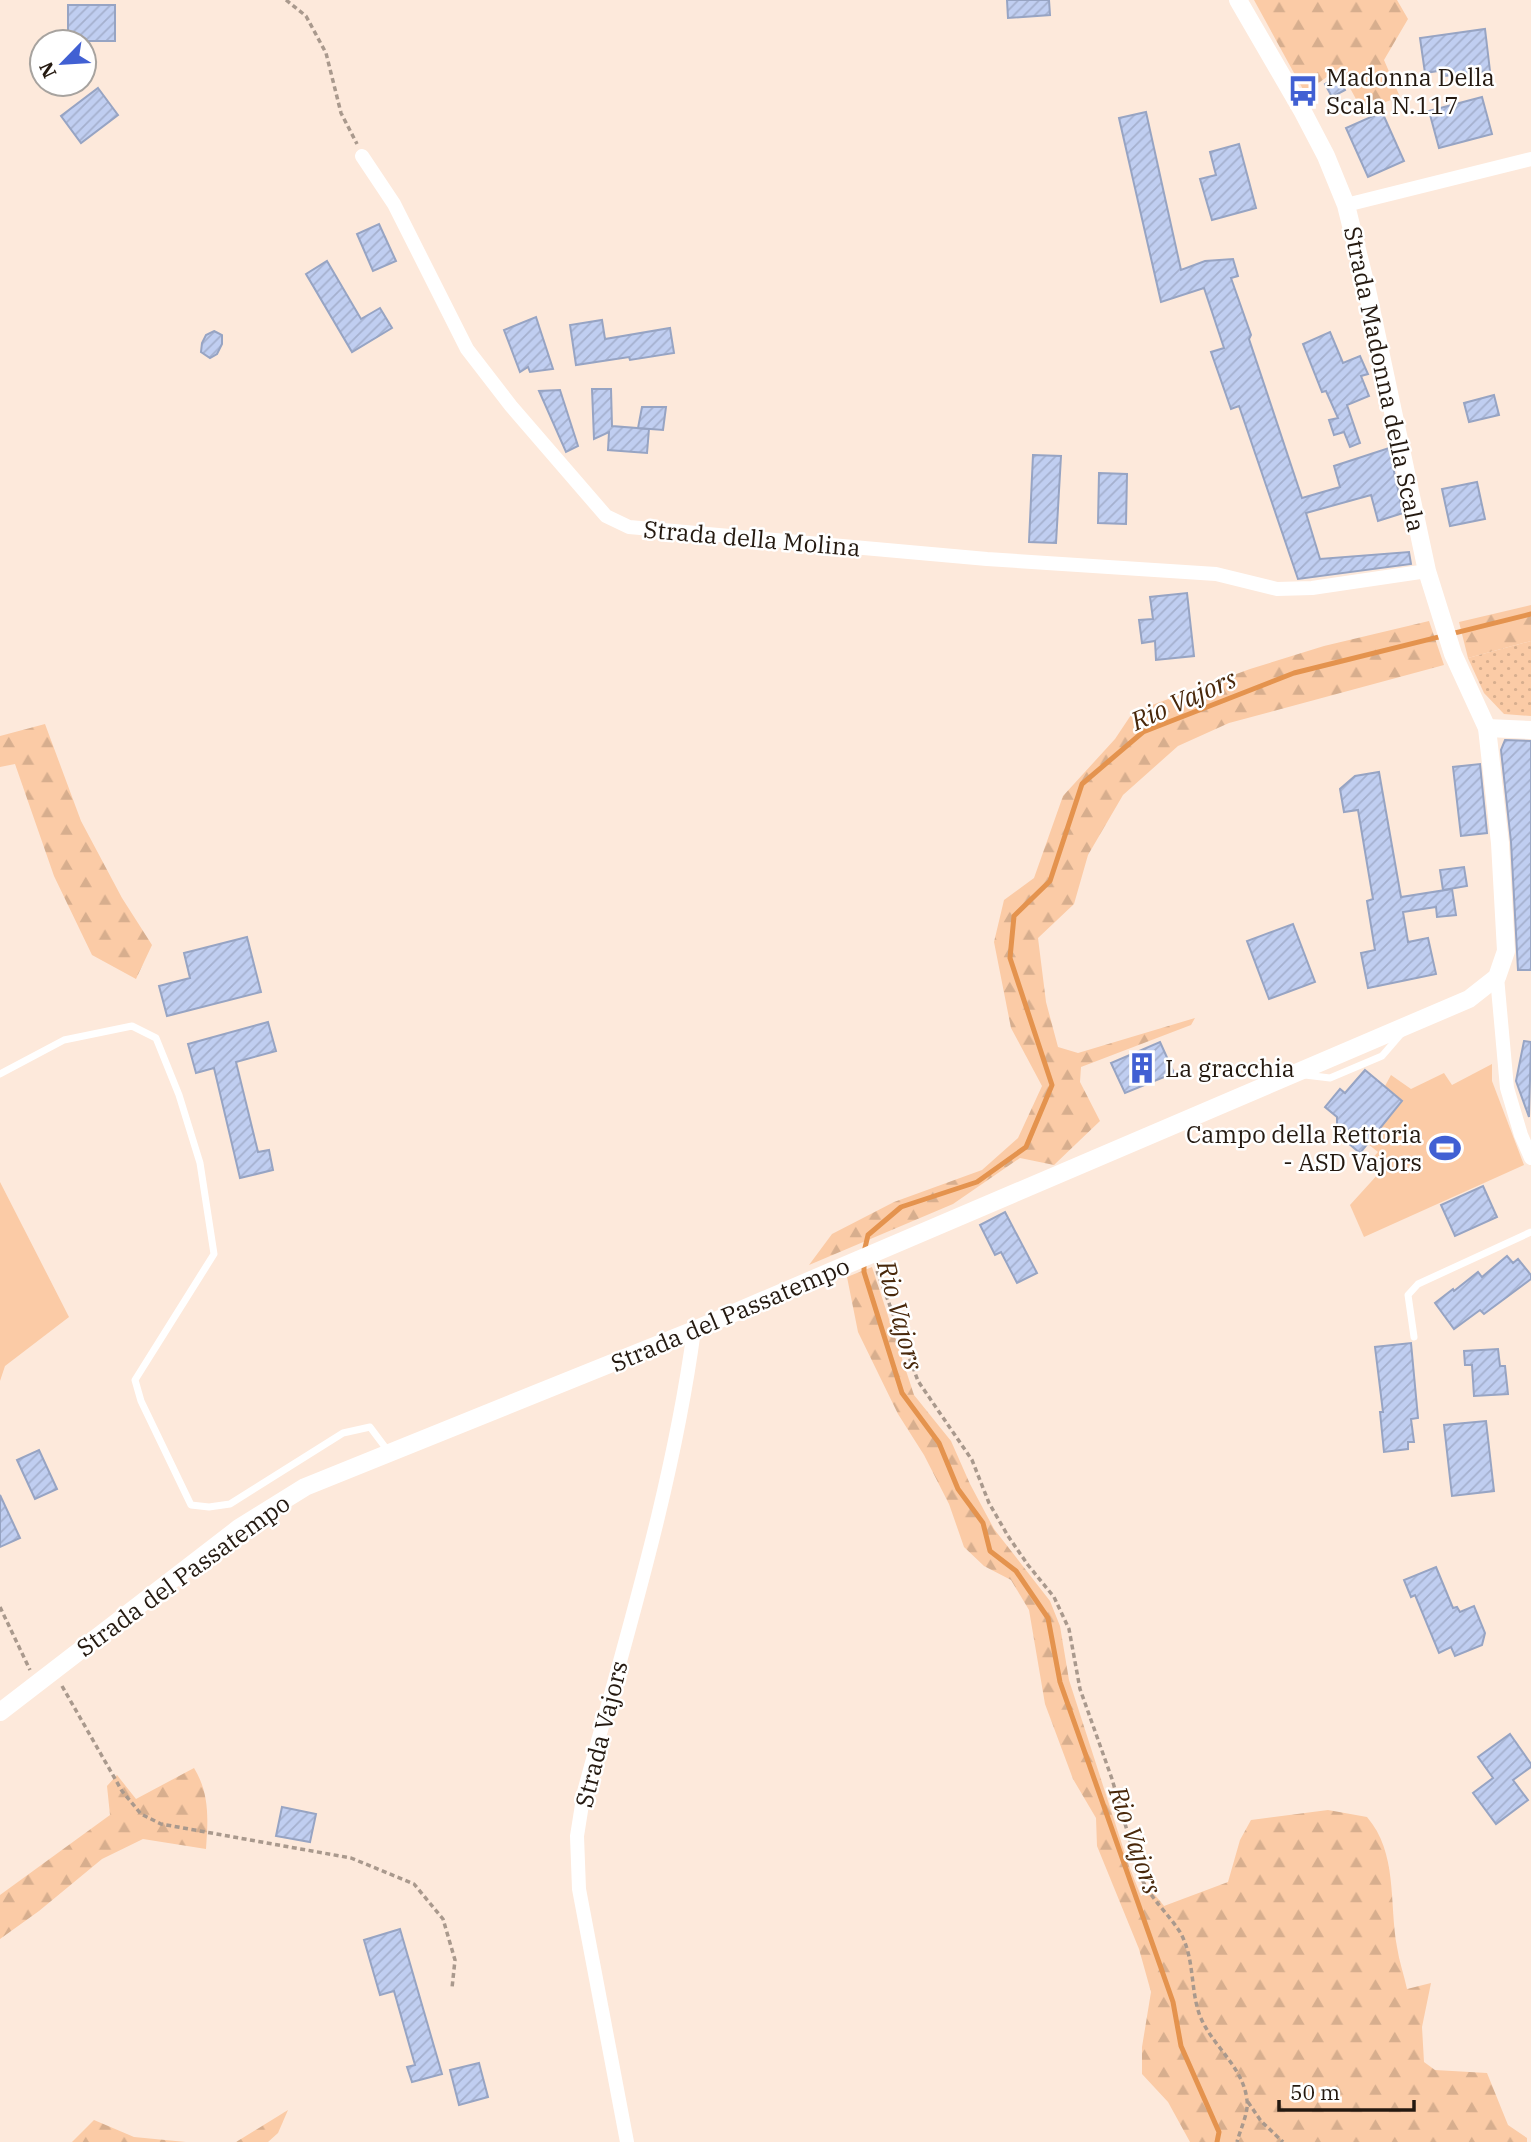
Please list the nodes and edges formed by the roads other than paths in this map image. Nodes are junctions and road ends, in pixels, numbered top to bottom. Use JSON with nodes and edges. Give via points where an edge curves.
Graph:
{"nodes":[{"id":1,"x":1238,"y":0,"type":"edge"},
{"id":2,"x":362,"y":156,"type":"road end"},
{"id":3,"x":1531,"y":159,"type":"edge"},
{"id":4,"x":1346,"y":205,"type":"junction"},
{"id":5,"x":1427,"y":571,"type":"junction"},
{"id":6,"x":1487,"y":729,"type":"junction"},
{"id":7,"x":1531,"y":730,"type":"edge"},
{"id":8,"x":1497,"y":977,"type":"junction"},
{"id":9,"x":0,"y":1074,"type":"edge"},
{"id":10,"x":1531,"y":1158,"type":"edge"},
{"id":11,"x":1531,"y":1232,"type":"edge"},
{"id":12,"x":694,"y":1330,"type":"junction"},
{"id":13,"x":1413,"y":1337,"type":"dead end"},
{"id":14,"x":389,"y":1453,"type":"junction"},
{"id":15,"x":0,"y":1712,"type":"edge"},
{"id":16,"x":627,"y":2142,"type":"edge"}],
"edges":[{"from":1,"to":4,"type":"street","name":"Strada Madonna della Scala","via":[[1320,145]]},
{"from":2,"to":5,"type":"street","name":"Strada della Molina","via":[[394,204],[467,349],[606,516],[629,527],[1216,574],[1277,589]]},
{"from":3,"to":4,"type":"street"},
{"from":4,"to":5,"type":"street","name":"Strada Madonna della Scala"},
{"from":5,"to":6,"type":"street","name":"Strada Madonna della Scala","via":[[1453,654]]},
{"from":6,"to":7,"type":"street"},
{"from":6,"to":8,"type":"street","via":[[1506,951]]},
{"from":8,"to":10,"type":"street","via":[[1507,1088]]},
{"from":8,"to":12,"type":"street","name":"Strada del Passatempo","via":[[1469,999]]},
{"from":9,"to":14,"type":"lane","via":[[64,1040],[132,1026],[156,1038],[200,1163],[214,1254],[135,1380],[191,1505],[230,1504],[343,1433],[370,1427]]},
{"from":11,"to":13,"type":"lane","via":[[1412,1289],[1408,1295]]},
{"from":12,"to":14,"type":"street","name":"Strada del Passatempo"},
{"from":12,"to":16,"type":"street","name":"Strada Vajors","via":[[661,1507],[584,1792],[577,1836],[579,1889]]},
{"from":14,"to":15,"type":"street","name":"Strada del Passatempo","via":[[272,1505]]}]}
